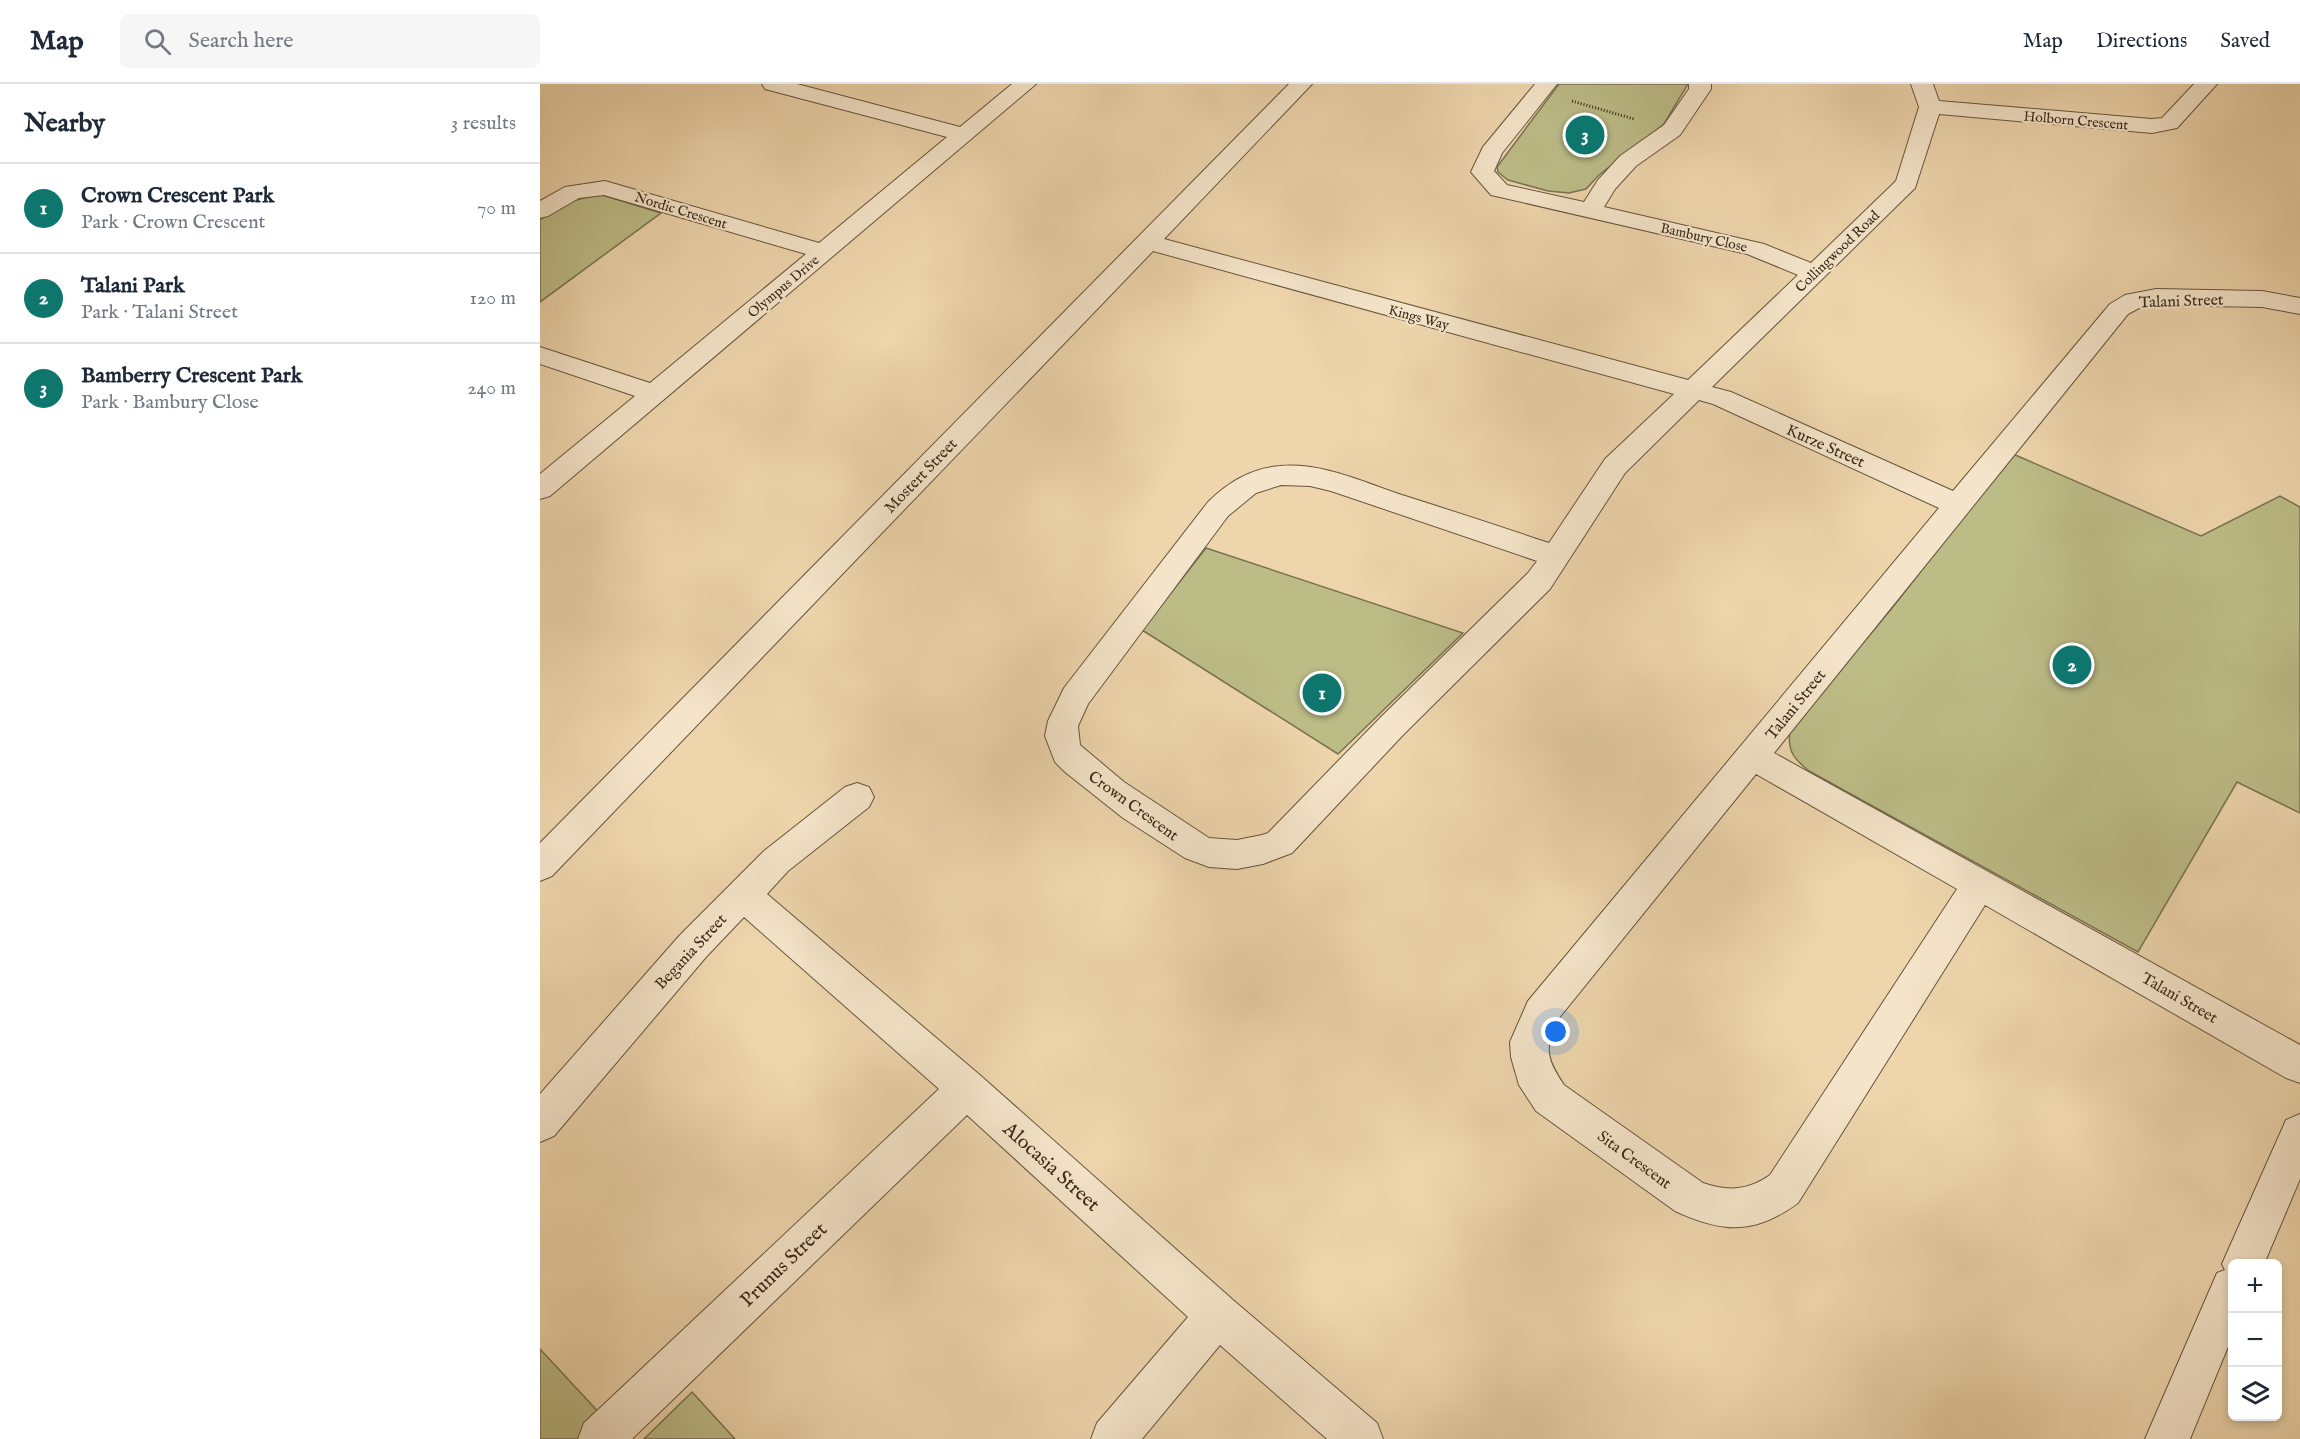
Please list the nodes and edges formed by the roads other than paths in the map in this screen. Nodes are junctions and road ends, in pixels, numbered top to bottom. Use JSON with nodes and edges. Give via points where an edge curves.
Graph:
{"nodes":[{"id":1,"x":773,"y":84,"type":"edge"},
{"id":2,"x":1025,"y":84,"type":"edge"},
{"id":3,"x":1300,"y":84,"type":"edge"},
{"id":4,"x":1700,"y":84,"type":"edge"},
{"id":5,"x":1922,"y":84,"type":"edge"},
{"id":6,"x":2206,"y":84,"type":"edge"},
{"id":7,"x":1543,"y":88,"type":"edge"},
{"id":8,"x":1930,"y":107,"type":"junction"},
{"id":9,"x":964,"y":135,"type":"junction"},
{"id":10,"x":540,"y":211,"type":"edge"},
{"id":11,"x":1590,"y":211,"type":"junction"},
{"id":12,"x":1147,"y":242,"type":"junction"},
{"id":13,"x":824,"y":252,"type":"junction"},
{"id":14,"x":1815,"y":273,"type":"junction"},
{"id":15,"x":2300,"y":306,"type":"edge"},
{"id":16,"x":540,"y":355,"type":"edge"},
{"id":17,"x":1692,"y":389,"type":"junction"},
{"id":18,"x":654,"y":393,"type":"junction"},
{"id":19,"x":540,"y":489,"type":"edge"},
{"id":20,"x":1958,"y":505,"type":"junction"},
{"id":21,"x":1556,"y":556,"type":"junction"},
{"id":22,"x":1752,"y":756,"type":"junction"},
{"id":23,"x":857,"y":797,"type":"dead end"},
{"id":24,"x":540,"y":866,"type":"edge"},
{"id":25,"x":1979,"y":885,"type":"junction"},
{"id":26,"x":743,"y":895,"type":"junction"},
{"id":27,"x":2300,"y":1065,"type":"edge"},
{"id":28,"x":966,"y":1089,"type":"junction"},
{"id":29,"x":540,"y":1123,"type":"edge"},
{"id":30,"x":2300,"y":1133,"type":"edge"},
{"id":31,"x":2245,"y":1259,"type":"edge"},
{"id":32,"x":2228,"y":1297,"type":"edge"},
{"id":33,"x":1218,"y":1315,"type":"junction"},
{"id":34,"x":600,"y":1439,"type":"edge"},
{"id":35,"x":1113,"y":1439,"type":"edge"},
{"id":36,"x":1361,"y":1439,"type":"edge"},
{"id":37,"x":2167,"y":1439,"type":"edge"}],
"edges":[{"from":1,"to":9,"type":"street"},
{"from":2,"to":9,"type":"street","name":"Olympus Drive"},
{"from":3,"to":12,"type":"street","name":"Mostert Street"},
{"from":4,"to":11,"type":"street","via":[[1672,130],[1628,161]]},
{"from":5,"to":8,"type":"street"},
{"from":6,"to":8,"type":"street","name":"Holborn Crescent","via":[[2169,123],[2152,126]]},
{"from":7,"to":11,"type":"street","name":"Bambury Close","via":[[1491,152],[1482,172],[1499,190]]},
{"from":8,"to":14,"type":"street","name":"Collingwood Road","via":[[1906,183]]},
{"from":9,"to":13,"type":"street","name":"Olympus Drive"},
{"from":10,"to":13,"type":"street","name":"Nordic Crescent","via":[[573,192],[615,190]]},
{"from":11,"to":14,"type":"street","name":"Bambury Close","via":[[1755,249]]},
{"from":12,"to":17,"type":"street","name":"Kings Way"},
{"from":12,"to":24,"type":"street","name":"Mostert Street"},
{"from":13,"to":18,"type":"street","name":"Olympus Drive"},
{"from":14,"to":17,"type":"street","name":"Collingwood Road"},
{"from":15,"to":20,"type":"street","name":"Talani Street","via":[[2262,299],[2144,298],[2126,303]]},
{"from":16,"to":18,"type":"street"},
{"from":17,"to":20,"type":"street","name":"Kurze Street","via":[[1722,398]]},
{"from":17,"to":21,"type":"street","name":"Crown Crescent","via":[[1615,466]]},
{"from":18,"to":19,"type":"street","name":"Olympus Drive"},
{"from":20,"to":22,"type":"street","name":"Talani Street"},
{"from":21,"to":21,"type":"street","name":"Crown Crescent","via":[[1539,581],[1280,843],[1258,852],[1211,854],[1193,848],[1102,785],[1067,753],[1061,735],[1075,697],[1218,509],[1247,485],[1282,475],[1332,482]]},
{"from":22,"to":25,"type":"street","name":"Talani Street"},
{"from":22,"to":25,"type":"street","name":"Sita Crescent","via":[[1541,1013],[1530,1042],[1533,1072],[1550,1098],[1689,1197],[1714,1208],[1740,1210],[1757,1207],[1784,1190]]},
{"from":23,"to":26,"type":"street","name":"Begania Street","via":[[776,861]]},
{"from":25,"to":27,"type":"street","name":"Talani Street"},
{"from":26,"to":28,"type":"street","name":"Alocasia Street"},
{"from":26,"to":29,"type":"street","name":"Begania Street","via":[[693,946]]},
{"from":28,"to":33,"type":"street","name":"Alocasia Street"},
{"from":28,"to":34,"type":"street","name":"Prunus Street"},
{"from":30,"to":31,"type":"street"},
{"from":32,"to":37,"type":"street"},
{"from":33,"to":35,"type":"street"},
{"from":33,"to":36,"type":"street","name":"Alocasia Street"}]}
